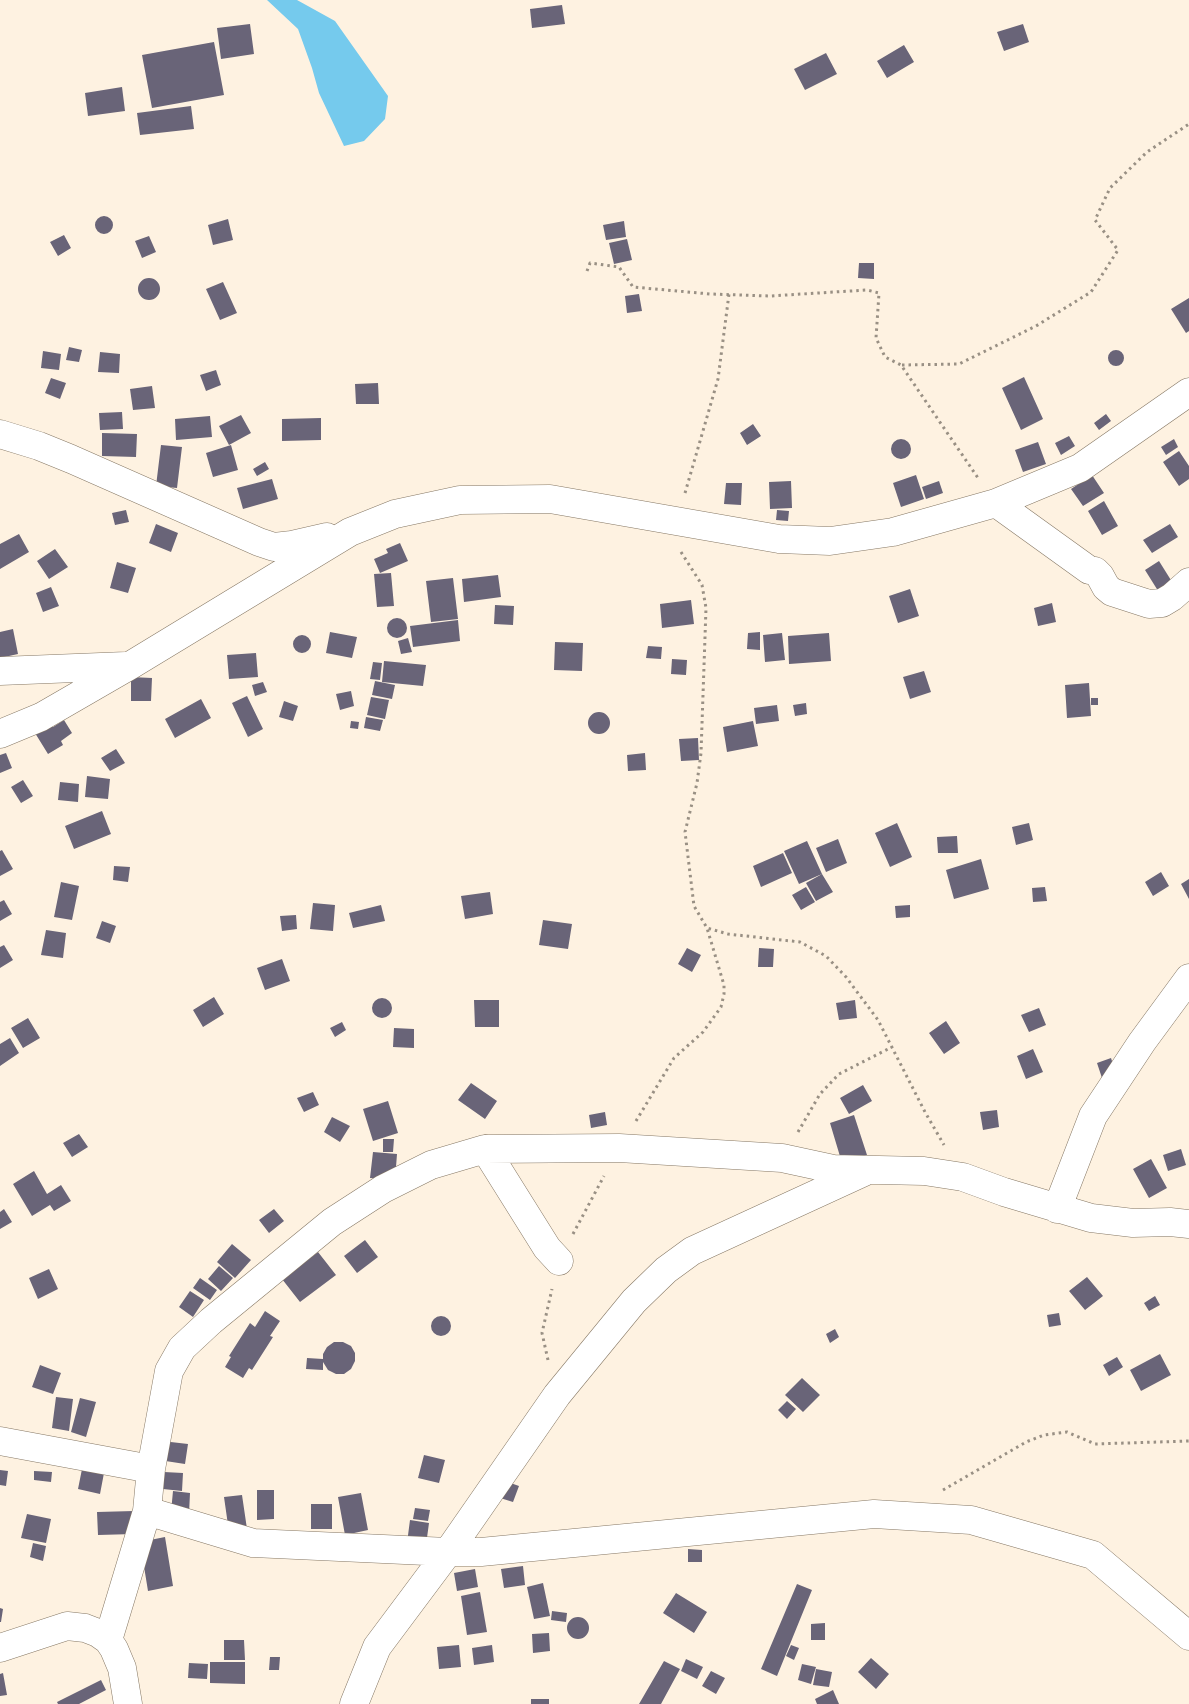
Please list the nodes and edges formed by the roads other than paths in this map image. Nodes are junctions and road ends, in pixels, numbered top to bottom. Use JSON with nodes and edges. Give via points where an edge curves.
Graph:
{"nodes":[{"id":1,"x":1189,"y":392,"type":"edge"},
{"id":2,"x":0,"y":434,"type":"edge"},
{"id":3,"x":996,"y":503,"type":"junction"},
{"id":4,"x":350,"y":532,"type":"junction"},
{"id":5,"x":1189,"y":582,"type":"edge"},
{"id":6,"x":131,"y":665,"type":"junction"},
{"id":7,"x":0,"y":670,"type":"edge"},
{"id":8,"x":0,"y":734,"type":"edge"},
{"id":9,"x":1189,"y":978,"type":"edge"},
{"id":10,"x":485,"y":1149,"type":"junction"},
{"id":11,"x":867,"y":1171,"type":"junction"},
{"id":12,"x":1057,"y":1209,"type":"junction"},
{"id":13,"x":1189,"y":1224,"type":"edge"},
{"id":14,"x":559,"y":1261,"type":"dead end"},
{"id":15,"x":0,"y":1440,"type":"edge"},
{"id":16,"x":151,"y":1469,"type":"junction"},
{"id":17,"x":147,"y":1511,"type":"junction"},
{"id":18,"x":448,"y":1552,"type":"junction"},
{"id":19,"x":1189,"y":1636,"type":"edge"},
{"id":20,"x":108,"y":1640,"type":"junction"},
{"id":21,"x":0,"y":1648,"type":"edge"},
{"id":22,"x":128,"y":1704,"type":"edge"},
{"id":23,"x":354,"y":1704,"type":"edge"}],
"edges":[{"from":1,"to":3,"type":"street","via":[[1080,468]]},
{"from":2,"to":4,"type":"street","via":[[55,452],[274,547],[292,546]]},
{"from":3,"to":4,"type":"street","via":[[893,532],[830,541],[779,539],[550,498],[460,500],[395,514]]},
{"from":3,"to":5,"type":"street","via":[[1089,570],[1095,571],[1112,592],[1148,604],[1162,603]]},
{"from":4,"to":6,"type":"street"},
{"from":6,"to":7,"type":"street"},
{"from":6,"to":8,"type":"street","via":[[41,717]]},
{"from":9,"to":12,"type":"street","via":[[1093,1116]]},
{"from":10,"to":11,"type":"street","via":[[619,1148],[782,1158],[833,1169]]},
{"from":10,"to":14,"type":"street","via":[[547,1248]]},
{"from":10,"to":16,"type":"street","via":[[431,1165],[332,1222],[182,1348],[169,1371]]},
{"from":11,"to":12,"type":"street","via":[[924,1171],[964,1177]]},
{"from":11,"to":18,"type":"street","via":[[692,1251],[666,1270],[634,1301],[557,1395]]},
{"from":12,"to":13,"type":"street","via":[[1091,1218],[1134,1223]]},
{"from":15,"to":16,"type":"street"},
{"from":16,"to":17,"type":"street"},
{"from":17,"to":18,"type":"street","via":[[253,1543]]},
{"from":17,"to":20,"type":"street"},
{"from":18,"to":19,"type":"street","via":[[481,1552],[874,1514],[971,1520],[1093,1555]]},
{"from":18,"to":23,"type":"street","via":[[377,1647]]},
{"from":20,"to":21,"type":"street","via":[[85,1628],[67,1626]]},
{"from":20,"to":22,"type":"street","via":[[122,1668]]}]}
